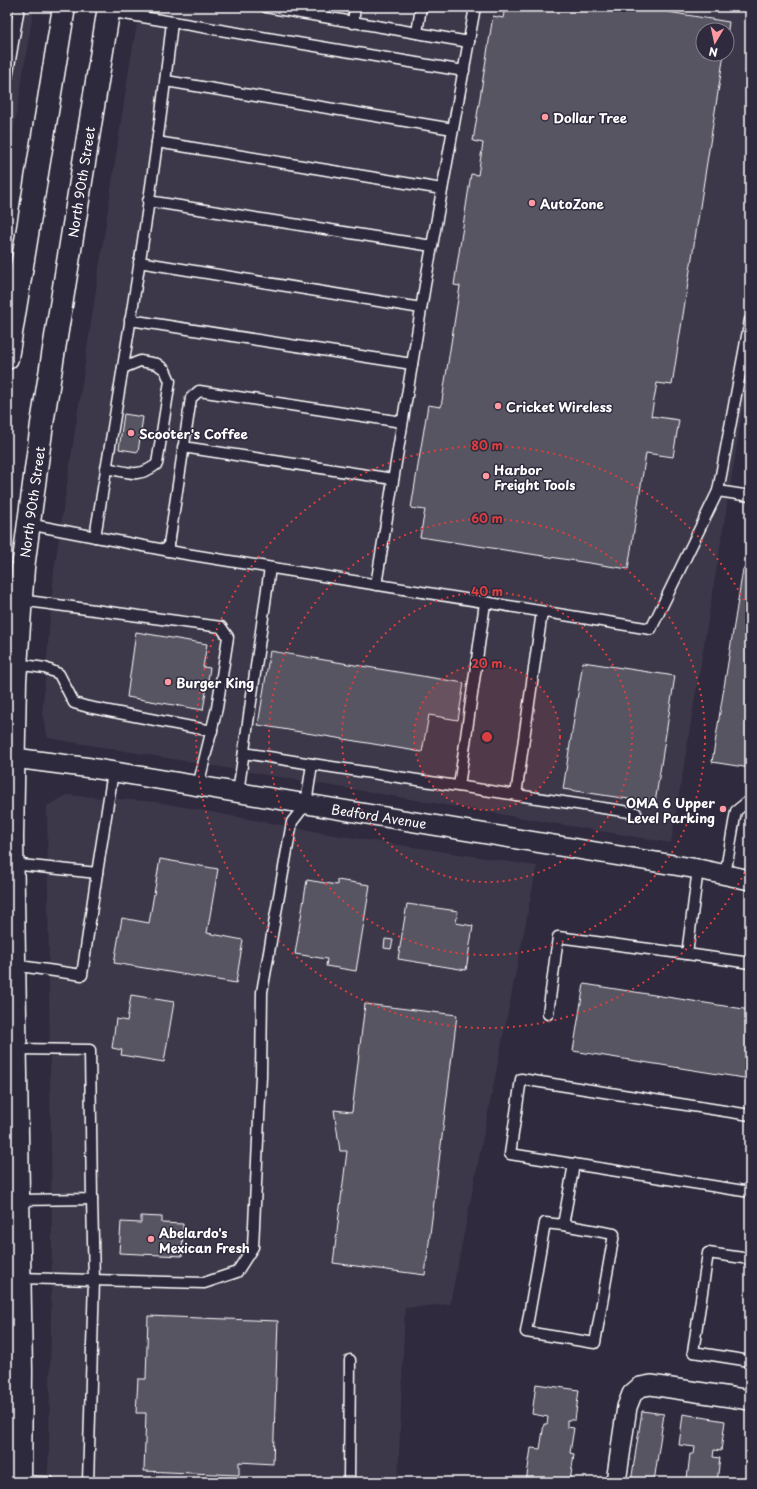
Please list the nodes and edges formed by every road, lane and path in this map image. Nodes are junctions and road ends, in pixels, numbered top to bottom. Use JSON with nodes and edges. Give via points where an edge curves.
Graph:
{"nodes":[{"id":1,"x":19,"y":7,"type":"edge"},
{"id":2,"x":64,"y":7,"type":"edge"},
{"id":3,"x":266,"y":7,"type":"edge"},
{"id":4,"x":355,"y":7,"type":"edge"},
{"id":5,"x":421,"y":7,"type":"edge"},
{"id":6,"x":475,"y":7,"type":"edge"},
{"id":7,"x":106,"y":9,"type":"edge"},
{"id":8,"x":172,"y":22,"type":"junction"},
{"id":9,"x":353,"y":22,"type":"junction"},
{"id":10,"x":417,"y":33,"type":"junction"},
{"id":11,"x":469,"y":42,"type":"junction"},
{"id":12,"x":464,"y":71,"type":"junction"},
{"id":13,"x":7,"y":78,"type":"edge"},
{"id":14,"x":166,"y":81,"type":"junction"},
{"id":15,"x":454,"y":129,"type":"junction"},
{"id":16,"x":157,"y":142,"type":"junction"},
{"id":17,"x":442,"y":189,"type":"junction"},
{"id":18,"x":148,"y":201,"type":"junction"},
{"id":19,"x":432,"y":246,"type":"junction"},
{"id":20,"x":139,"y":262,"type":"junction"},
{"id":21,"x":421,"y":308,"type":"junction"},
{"id":22,"x":130,"y":320,"type":"junction"},
{"id":23,"x":750,"y":320,"type":"edge"},
{"id":24,"x":7,"y":358,"type":"edge"},
{"id":25,"x":412,"y":364,"type":"junction"},
{"id":26,"x":123,"y":368,"type":"junction"},
{"id":27,"x":402,"y":422,"type":"junction"},
{"id":28,"x":184,"y":447,"type":"junction"},
{"id":29,"x":106,"y":468,"type":"junction"},
{"id":30,"x":393,"y":479,"type":"junction"},
{"id":31,"x":718,"y":491,"type":"junction"},
{"id":32,"x":750,"y":496,"type":"edge"},
{"id":33,"x":28,"y":524,"type":"junction"},
{"id":34,"x":95,"y":537,"type":"junction"},
{"id":35,"x":168,"y":551,"type":"junction"},
{"id":36,"x":270,"y":568,"type":"junction"},
{"id":37,"x":376,"y":585,"type":"junction"},
{"id":38,"x":20,"y":600,"type":"junction"},
{"id":39,"x":485,"y":602,"type":"junction"},
{"id":40,"x":542,"y":612,"type":"junction"},
{"id":41,"x":16,"y":664,"type":"junction"},
{"id":42,"x":212,"y":731,"type":"junction"},
{"id":43,"x":244,"y":753,"type":"junction"},
{"id":44,"x":10,"y":757,"type":"edge"},
{"id":45,"x":312,"y":764,"type":"junction"},
{"id":46,"x":113,"y":772,"type":"junction"},
{"id":47,"x":198,"y":786,"type":"junction"},
{"id":48,"x":459,"y":786,"type":"junction"},
{"id":49,"x":238,"y":793,"type":"junction"},
{"id":50,"x":516,"y":795,"type":"junction"},
{"id":51,"x":306,"y":804,"type":"junction"},
{"id":52,"x":750,"y":804,"type":"edge"},
{"id":53,"x":636,"y":813,"type":"dead end"},
{"id":54,"x":12,"y":864,"type":"junction"},
{"id":55,"x":698,"y":869,"type":"junction"},
{"id":56,"x":98,"y":873,"type":"junction"},
{"id":57,"x":725,"y":875,"type":"junction"},
{"id":58,"x":750,"y":880,"type":"edge"},
{"id":59,"x":686,"y":954,"type":"junction"},
{"id":60,"x":750,"y":963,"type":"edge"},
{"id":61,"x":13,"y":965,"type":"junction"},
{"id":62,"x":548,"y":1014,"type":"dead end"},
{"id":63,"x":15,"y":1049,"type":"junction"},
{"id":64,"x":750,"y":1115,"type":"edge"},
{"id":65,"x":574,"y":1164,"type":"junction"},
{"id":66,"x":750,"y":1192,"type":"edge"},
{"id":67,"x":92,"y":1199,"type":"junction"},
{"id":68,"x":18,"y":1200,"type":"junction"},
{"id":69,"x":563,"y":1226,"type":"junction"},
{"id":70,"x":750,"y":1259,"type":"edge"},
{"id":71,"x":19,"y":1278,"type":"junction"},
{"id":72,"x":94,"y":1280,"type":"junction"},
{"id":73,"x":350,"y":1360,"type":"dead end"},
{"id":74,"x":750,"y":1361,"type":"edge"},
{"id":75,"x":750,"y":1400,"type":"edge"},
{"id":76,"x":20,"y":1481,"type":"edge"},
{"id":77,"x":49,"y":1482,"type":"edge"},
{"id":78,"x":88,"y":1482,"type":"edge"},
{"id":79,"x":349,"y":1482,"type":"edge"},
{"id":80,"x":616,"y":1482,"type":"edge"}],
"edges":[{"from":1,"to":13,"type":"lane"},
{"from":2,"to":24,"type":"main road"},
{"from":3,"to":9,"type":"lane"},
{"from":4,"to":9,"type":"lane"},
{"from":5,"to":10,"type":"lane"},
{"from":6,"to":11,"type":"lane"},
{"from":7,"to":8,"type":"lane"},
{"from":7,"to":33,"type":"main road","name":"North 90th Street"},
{"from":8,"to":12,"type":"lane"},
{"from":8,"to":14,"type":"lane"},
{"from":9,"to":10,"type":"lane"},
{"from":10,"to":11,"type":"lane"},
{"from":11,"to":12,"type":"lane"},
{"from":12,"to":15,"type":"lane"},
{"from":14,"to":15,"type":"lane"},
{"from":14,"to":16,"type":"lane"},
{"from":15,"to":17,"type":"lane"},
{"from":16,"to":17,"type":"lane"},
{"from":16,"to":18,"type":"lane"},
{"from":17,"to":19,"type":"lane"},
{"from":18,"to":19,"type":"lane"},
{"from":18,"to":20,"type":"lane"},
{"from":19,"to":21,"type":"lane"},
{"from":20,"to":21,"type":"lane"},
{"from":20,"to":22,"type":"lane"},
{"from":21,"to":25,"type":"lane"},
{"from":22,"to":25,"type":"lane"},
{"from":22,"to":26,"type":"lane"},
{"from":23,"to":31,"type":"lane"},
{"from":25,"to":27,"type":"lane"},
{"from":26,"to":29,"type":"lane"},
{"from":26,"to":29,"type":"lane","via":[[140,361],[157,364],[165,370],[170,381],[157,464],[148,471],[138,474]]},
{"from":27,"to":28,"type":"lane","via":[[198,391],[191,398]]},
{"from":27,"to":30,"type":"lane"},
{"from":28,"to":30,"type":"lane"},
{"from":28,"to":35,"type":"lane"},
{"from":29,"to":34,"type":"lane"},
{"from":30,"to":37,"type":"lane"},
{"from":31,"to":32,"type":"lane"},
{"from":31,"to":40,"type":"lane","via":[[651,629]]},
{"from":33,"to":34,"type":"lane"},
{"from":33,"to":38,"type":"main road","name":"North 90th Street"},
{"from":34,"to":35,"type":"lane"},
{"from":35,"to":36,"type":"lane"},
{"from":36,"to":37,"type":"lane"},
{"from":36,"to":43,"type":"lane"},
{"from":37,"to":39,"type":"lane"},
{"from":38,"to":41,"type":"main road","name":"North 90th Street"},
{"from":38,"to":42,"type":"lane","via":[[221,627],[228,637]]},
{"from":39,"to":40,"type":"lane"},
{"from":39,"to":48,"type":"lane"},
{"from":40,"to":50,"type":"lane"},
{"from":41,"to":42,"type":"lane","via":[[45,668],[59,674],[74,703]]},
{"from":41,"to":44,"type":"main road","name":"North 90th Street"},
{"from":42,"to":47,"type":"lane"},
{"from":43,"to":45,"type":"lane"},
{"from":43,"to":49,"type":"lane"},
{"from":44,"to":46,"type":"street","name":"Bedford Avenue"},
{"from":44,"to":54,"type":"main road","name":"North 90th Street"},
{"from":45,"to":48,"type":"lane"},
{"from":45,"to":51,"type":"lane"},
{"from":46,"to":47,"type":"street","name":"Bedford Avenue"},
{"from":46,"to":56,"type":"lane"},
{"from":47,"to":49,"type":"street","name":"Bedford Avenue"},
{"from":48,"to":50,"type":"lane"},
{"from":49,"to":51,"type":"street","name":"Bedford Avenue"},
{"from":50,"to":53,"type":"lane"},
{"from":51,"to":55,"type":"street","name":"Bedford Avenue"},
{"from":51,"to":72,"type":"lane","via":[[292,822],[262,992],[253,1247],[237,1272],[204,1283]]},
{"from":52,"to":57,"type":"lane","via":[[746,803],[736,811]]},
{"from":54,"to":56,"type":"lane"},
{"from":54,"to":61,"type":"main road","name":"North 90th Street"},
{"from":55,"to":57,"type":"street","name":"Bedford Avenue"},
{"from":55,"to":59,"type":"lane"},
{"from":56,"to":61,"type":"lane","via":[[82,976]]},
{"from":57,"to":58,"type":"street","name":"Bedford Avenue"},
{"from":59,"to":60,"type":"lane"},
{"from":59,"to":62,"type":"lane","via":[[558,937]]},
{"from":61,"to":63,"type":"main road","name":"North 90th Street"},
{"from":63,"to":67,"type":"lane","via":[[90,1050]]},
{"from":63,"to":68,"type":"main road","name":"North 90th Street"},
{"from":64,"to":65,"type":"lane","via":[[522,1079],[510,1154]]},
{"from":65,"to":66,"type":"lane"},
{"from":65,"to":69,"type":"lane"},
{"from":67,"to":68,"type":"lane"},
{"from":67,"to":72,"type":"lane"},
{"from":68,"to":71,"type":"main road","name":"North 90th Street"},
{"from":69,"to":69,"type":"lane","via":[[545,1223],[526,1332],[596,1344],[614,1234]]},
{"from":70,"to":74,"type":"lane","via":[[708,1253],[693,1352]]},
{"from":71,"to":72,"type":"lane"},
{"from":71,"to":76,"type":"main road","name":"North 90th Street"},
{"from":72,"to":78,"type":"lane"},
{"from":73,"to":79,"type":"lane"},
{"from":75,"to":80,"type":"street","via":[[651,1385],[640,1387],[632,1394],[627,1407]]},
{"from":76,"to":77,"type":"lane"}]}
